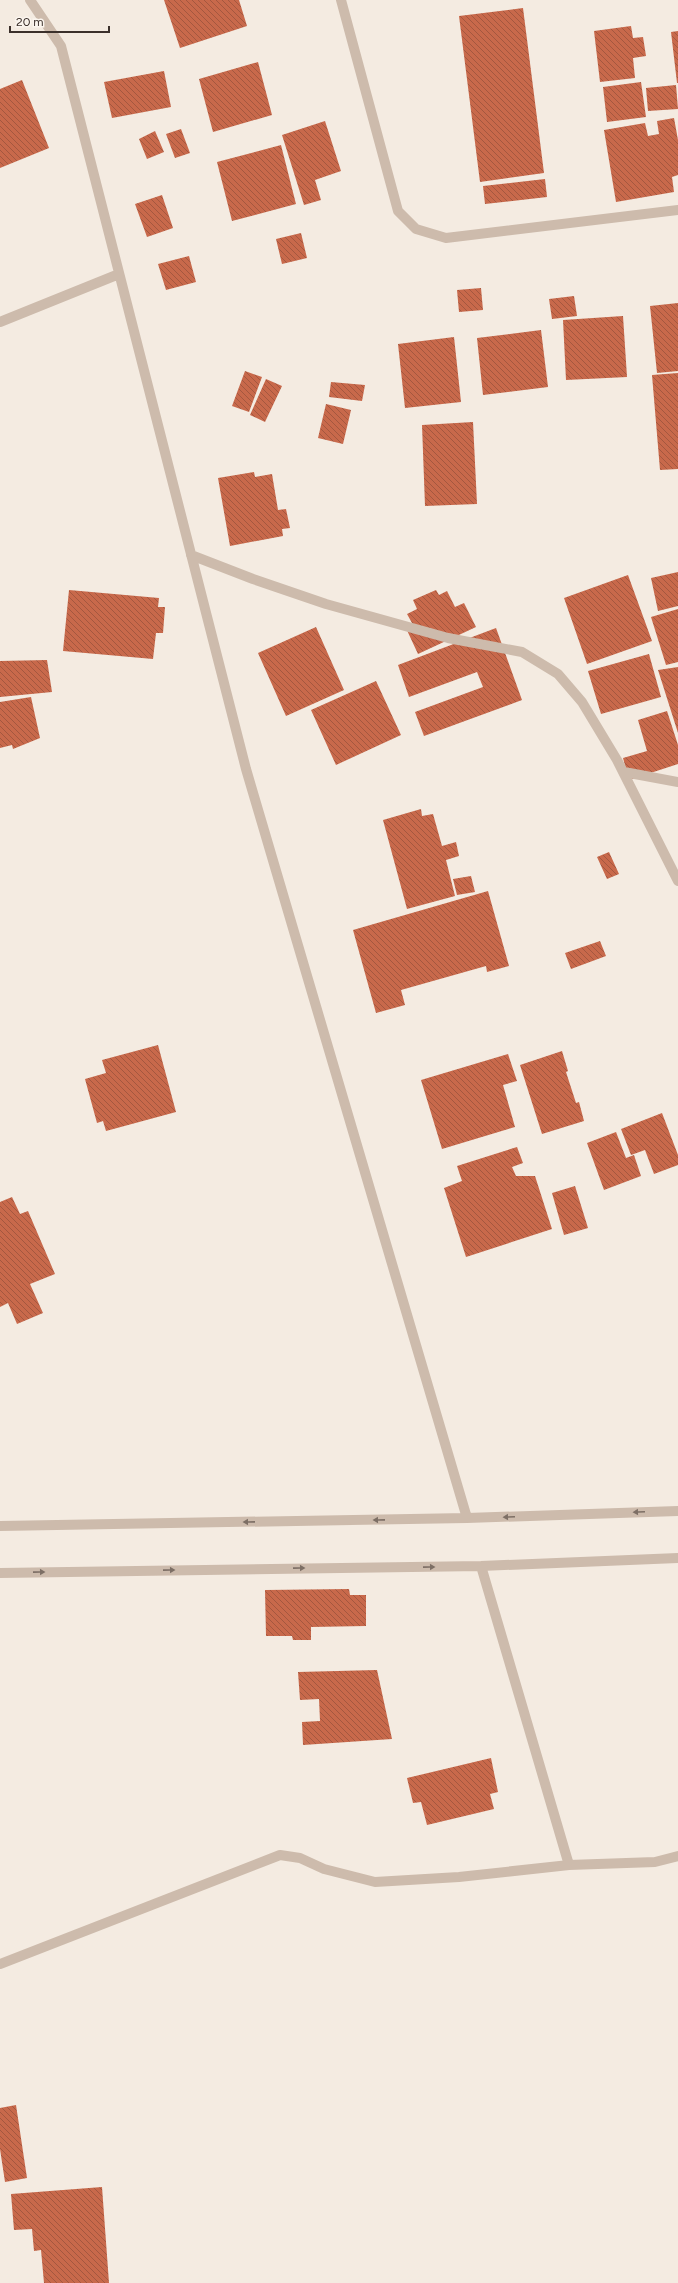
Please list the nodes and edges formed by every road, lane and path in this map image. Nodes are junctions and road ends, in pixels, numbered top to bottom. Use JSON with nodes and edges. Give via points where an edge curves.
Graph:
{"nodes":[{"id":1,"x":30,"y":0,"type":"edge"},
{"id":2,"x":341,"y":0,"type":"edge"},
{"id":3,"x":678,"y":210,"type":"edge"},
{"id":4,"x":119,"y":274,"type":"junction"},
{"id":5,"x":0,"y":322,"type":"edge"},
{"id":6,"x":191,"y":555,"type":"junction"},
{"id":7,"x":624,"y":772,"type":"junction"},
{"id":8,"x":678,"y":782,"type":"edge"},
{"id":9,"x":678,"y":881,"type":"edge"},
{"id":10,"x":678,"y":1511,"type":"edge"},
{"id":11,"x":467,"y":1518,"type":"junction"},
{"id":12,"x":0,"y":1526,"type":"edge"},
{"id":13,"x":678,"y":1558,"type":"edge"},
{"id":14,"x":480,"y":1566,"type":"junction"},
{"id":15,"x":0,"y":1573,"type":"edge"},
{"id":16,"x":678,"y":1856,"type":"edge"},
{"id":17,"x":568,"y":1865,"type":"junction"},
{"id":18,"x":0,"y":1964,"type":"edge"}],
"edges":[{"from":1,"to":4,"type":"street","via":[[61,46]]},
{"from":2,"to":3,"type":"street","via":[[398,211],[416,229],[446,238]]},
{"from":4,"to":5,"type":"street"},
{"from":4,"to":6,"type":"street"},
{"from":6,"to":7,"type":"street","via":[[253,580],[326,604],[448,638],[522,652],[558,674],[582,702]]},
{"from":6,"to":11,"type":"street","via":[[246,769]]},
{"from":7,"to":8,"type":"street"},
{"from":7,"to":9,"type":"street"},
{"from":10,"to":11,"type":"street","one_way":true},
{"from":11,"to":12,"type":"street","one_way":true},
{"from":13,"to":14,"type":"street"},
{"from":15,"to":14,"type":"street","one_way":true},
{"from":14,"to":17,"type":"street"},
{"from":16,"to":17,"type":"street","via":[[655,1862]]},
{"from":17,"to":18,"type":"street","via":[[459,1877],[375,1882],[324,1869],[300,1858],[280,1855]]}]}
